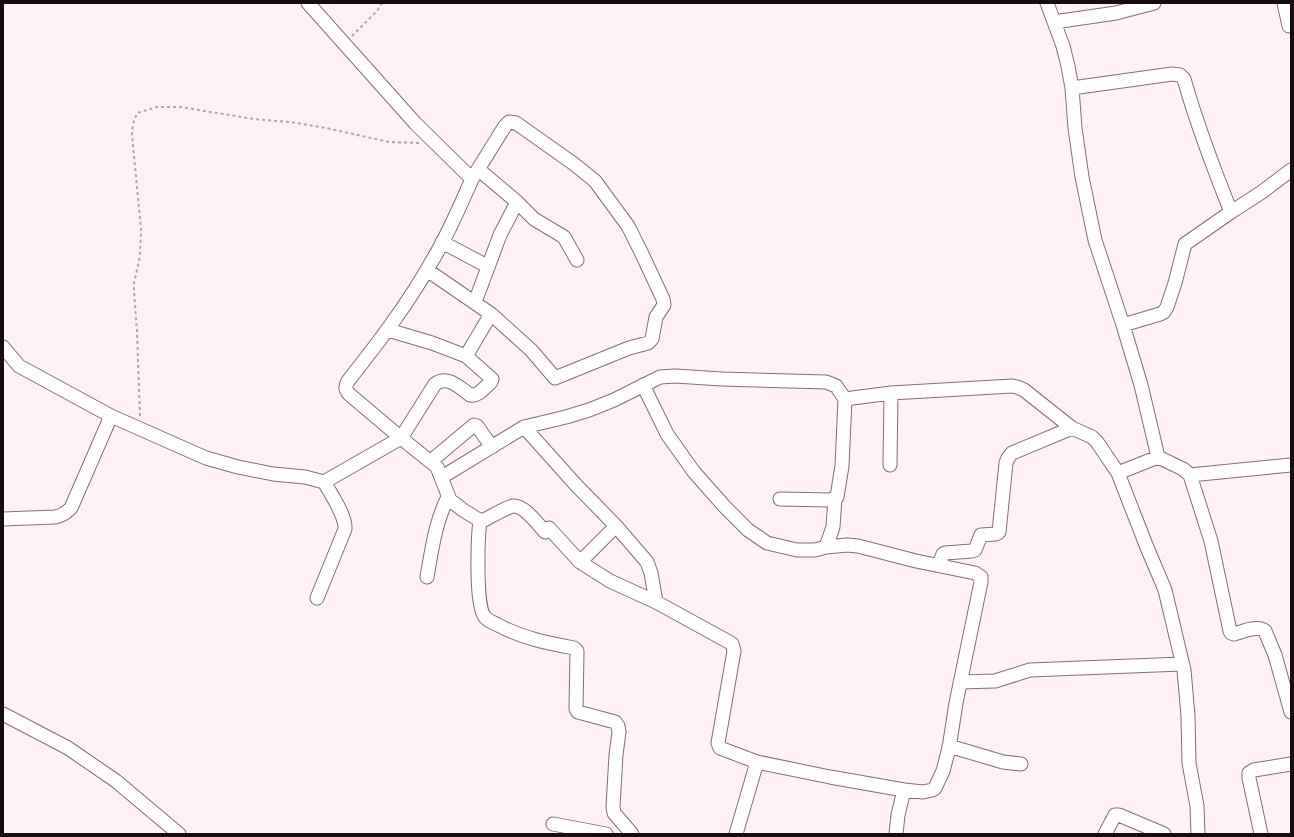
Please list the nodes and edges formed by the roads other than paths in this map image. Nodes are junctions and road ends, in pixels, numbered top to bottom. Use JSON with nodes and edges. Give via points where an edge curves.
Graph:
{"nodes":[{"id":1,"x":308,"y":3,"type":"edge"},
{"id":2,"x":1046,"y":3,"type":"edge"},
{"id":3,"x":1154,"y":3,"type":"edge"},
{"id":4,"x":1284,"y":3,"type":"edge"},
{"id":5,"x":1054,"y":22,"type":"junction"},
{"id":6,"x":1289,"y":26,"type":"dead end"},
{"id":7,"x":1072,"y":88,"type":"junction"},
{"id":8,"x":1291,"y":170,"type":"edge"},
{"id":9,"x":475,"y":174,"type":"junction"},
{"id":10,"x":517,"y":202,"type":"junction"},
{"id":11,"x":1231,"y":212,"type":"junction"},
{"id":12,"x":442,"y":242,"type":"junction"},
{"id":13,"x":577,"y":260,"type":"dead end"},
{"id":14,"x":487,"y":266,"type":"junction"},
{"id":15,"x":427,"y":270,"type":"junction"},
{"id":16,"x":475,"y":302,"type":"junction"},
{"id":17,"x":491,"y":314,"type":"junction"},
{"id":18,"x":1123,"y":325,"type":"junction"},
{"id":19,"x":388,"y":330,"type":"junction"},
{"id":20,"x":3,"y":347,"type":"edge"},
{"id":21,"x":466,"y":356,"type":"junction"},
{"id":22,"x":643,"y":386,"type":"junction"},
{"id":23,"x":891,"y":393,"type":"junction"},
{"id":24,"x":845,"y":399,"type":"junction"},
{"id":25,"x":111,"y":416,"type":"junction"},
{"id":26,"x":524,"y":427,"type":"junction"},
{"id":27,"x":1072,"y":428,"type":"junction"},
{"id":28,"x":401,"y":438,"type":"junction"},
{"id":29,"x":492,"y":447,"type":"junction"},
{"id":30,"x":1158,"y":457,"type":"junction"},
{"id":31,"x":431,"y":461,"type":"junction"},
{"id":32,"x":890,"y":465,"type":"dead end"},
{"id":33,"x":1291,"y":465,"type":"edge"},
{"id":34,"x":1118,"y":473,"type":"junction"},
{"id":35,"x":1190,"y":475,"type":"junction"},
{"id":36,"x":442,"y":477,"type":"junction"},
{"id":37,"x":324,"y":482,"type":"junction"},
{"id":38,"x":448,"y":497,"type":"junction"},
{"id":39,"x":836,"y":498,"type":"junction"},
{"id":40,"x":780,"y":499,"type":"dead end"},
{"id":41,"x":3,"y":519,"type":"edge"},
{"id":42,"x":480,"y":520,"type":"junction"},
{"id":43,"x":616,"y":526,"type":"junction"},
{"id":44,"x":826,"y":547,"type":"junction"},
{"id":45,"x":580,"y":562,"type":"junction"},
{"id":46,"x":939,"y":565,"type":"junction"},
{"id":47,"x":427,"y":577,"type":"dead end"},
{"id":48,"x":317,"y":598,"type":"dead end"},
{"id":49,"x":656,"y":602,"type":"junction"},
{"id":50,"x":1182,"y":664,"type":"junction"},
{"id":51,"x":960,"y":682,"type":"junction"},
{"id":52,"x":1291,"y":712,"type":"edge"},
{"id":53,"x":3,"y":714,"type":"edge"},
{"id":54,"x":949,"y":746,"type":"junction"},
{"id":55,"x":757,"y":762,"type":"junction"},
{"id":56,"x":1021,"y":764,"type":"dead end"},
{"id":57,"x":1291,"y":764,"type":"edge"},
{"id":58,"x":904,"y":790,"type":"junction"},
{"id":59,"x":553,"y":824,"type":"dead end"},
{"id":60,"x":179,"y":834,"type":"edge"},
{"id":61,"x":606,"y":834,"type":"edge"},
{"id":62,"x":632,"y":834,"type":"edge"},
{"id":63,"x":736,"y":834,"type":"edge"},
{"id":64,"x":896,"y":834,"type":"edge"},
{"id":65,"x":1105,"y":834,"type":"edge"},
{"id":66,"x":1164,"y":834,"type":"edge"},
{"id":67,"x":1198,"y":834,"type":"edge"},
{"id":68,"x":1261,"y":834,"type":"edge"}],
"edges":[{"from":1,"to":9,"type":"street","via":[[434,143]]},
{"from":2,"to":5,"type":"street"},
{"from":3,"to":5,"type":"street","via":[[1116,13]]},
{"from":4,"to":6,"type":"street"},
{"from":5,"to":7,"type":"street","via":[[1063,46]]},
{"from":7,"to":11,"type":"street","via":[[1180,75],[1184,79],[1197,125]]},
{"from":7,"to":18,"type":"street","via":[[1082,177],[1095,240]]},
{"from":8,"to":11,"type":"street"},
{"from":9,"to":10,"type":"street"},
{"from":9,"to":12,"type":"street"},
{"from":9,"to":17,"type":"street","via":[[505,126],[509,122],[516,123],[595,181],[628,226],[664,301],[656,317],[652,339],[648,344],[629,348],[555,378],[531,350]]},
{"from":10,"to":13,"type":"street","via":[[534,219],[564,237]]},
{"from":10,"to":14,"type":"street"},
{"from":11,"to":18,"type":"street","via":[[1185,244],[1164,312]]},
{"from":12,"to":14,"type":"street"},
{"from":12,"to":15,"type":"street"},
{"from":14,"to":16,"type":"street"},
{"from":15,"to":16,"type":"street"},
{"from":15,"to":19,"type":"street"},
{"from":16,"to":17,"type":"street"},
{"from":17,"to":21,"type":"street"},
{"from":18,"to":30,"type":"street","via":[[1141,385]]},
{"from":19,"to":21,"type":"street"},
{"from":19,"to":28,"type":"street","via":[[346,387],[349,394]]},
{"from":20,"to":25,"type":"street","via":[[19,366]]},
{"from":21,"to":28,"type":"street","via":[[491,378],[491,382],[473,396],[450,381],[438,381]]},
{"from":22,"to":24,"type":"street","via":[[660,377],[675,376],[826,382],[836,386]]},
{"from":22,"to":26,"type":"street","via":[[589,410]]},
{"from":22,"to":44,"type":"street","via":[[667,434],[694,472],[748,530],[767,543],[797,550]]},
{"from":23,"to":24,"type":"street"},
{"from":23,"to":27,"type":"street","via":[[1018,387]]},
{"from":23,"to":32,"type":"street"},
{"from":24,"to":39,"type":"street","via":[[842,466],[839,493]]},
{"from":25,"to":37,"type":"street","via":[[206,458],[238,467]]},
{"from":25,"to":41,"type":"street","via":[[71,508],[66,513],[55,517]]},
{"from":26,"to":29,"type":"street"},
{"from":26,"to":43,"type":"street"},
{"from":27,"to":34,"type":"street","via":[[1095,439]]},
{"from":27,"to":46,"type":"street","via":[[1012,453],[1006,463],[999,532],[981,535],[972,552],[945,552]]},
{"from":28,"to":31,"type":"street"},
{"from":28,"to":37,"type":"street"},
{"from":29,"to":31,"type":"street","via":[[474,425]]},
{"from":29,"to":36,"type":"street"},
{"from":30,"to":34,"type":"street"},
{"from":30,"to":35,"type":"street"},
{"from":31,"to":36,"type":"street","via":[[438,467]]},
{"from":33,"to":35,"type":"street"},
{"from":34,"to":50,"type":"street","via":[[1165,590]]},
{"from":35,"to":52,"type":"street","via":[[1211,541],[1230,631],[1234,634],[1258,628],[1265,631],[1275,655]]},
{"from":36,"to":38,"type":"street"},
{"from":37,"to":48,"type":"street","via":[[345,524]]},
{"from":38,"to":42,"type":"street"},
{"from":38,"to":47,"type":"street","via":[[436,525]]},
{"from":39,"to":40,"type":"street"},
{"from":39,"to":44,"type":"street","via":[[833,527]]},
{"from":42,"to":45,"type":"street","via":[[516,507],[529,514],[545,532],[549,528]]},
{"from":42,"to":62,"type":"street","via":[[478,563],[483,616],[509,631],[574,648],[577,651],[576,709],[578,712],[615,722],[618,726],[613,807],[614,813]]},
{"from":43,"to":45,"type":"street"},
{"from":43,"to":49,"type":"street","via":[[647,562]]},
{"from":44,"to":46,"type":"street","via":[[858,546]]},
{"from":45,"to":49,"type":"street","via":[[610,581]]},
{"from":46,"to":51,"type":"street","via":[[976,573],[981,577]]},
{"from":49,"to":55,"type":"street","via":[[732,644],[733,655],[718,747]]},
{"from":50,"to":51,"type":"street","via":[[1030,670],[995,682]]},
{"from":50,"to":67,"type":"street","via":[[1188,716],[1189,763],[1197,806]]},
{"from":51,"to":54,"type":"street"},
{"from":53,"to":60,"type":"street","via":[[68,748],[110,777]]},
{"from":54,"to":56,"type":"street","via":[[1003,762]]},
{"from":54,"to":58,"type":"street","via":[[935,788],[922,792]]},
{"from":55,"to":58,"type":"street"},
{"from":55,"to":63,"type":"street"},
{"from":57,"to":68,"type":"street","via":[[1249,773]]},
{"from":58,"to":64,"type":"street"},
{"from":59,"to":61,"type":"street"},
{"from":65,"to":66,"type":"street","via":[[1115,815]]}]}
